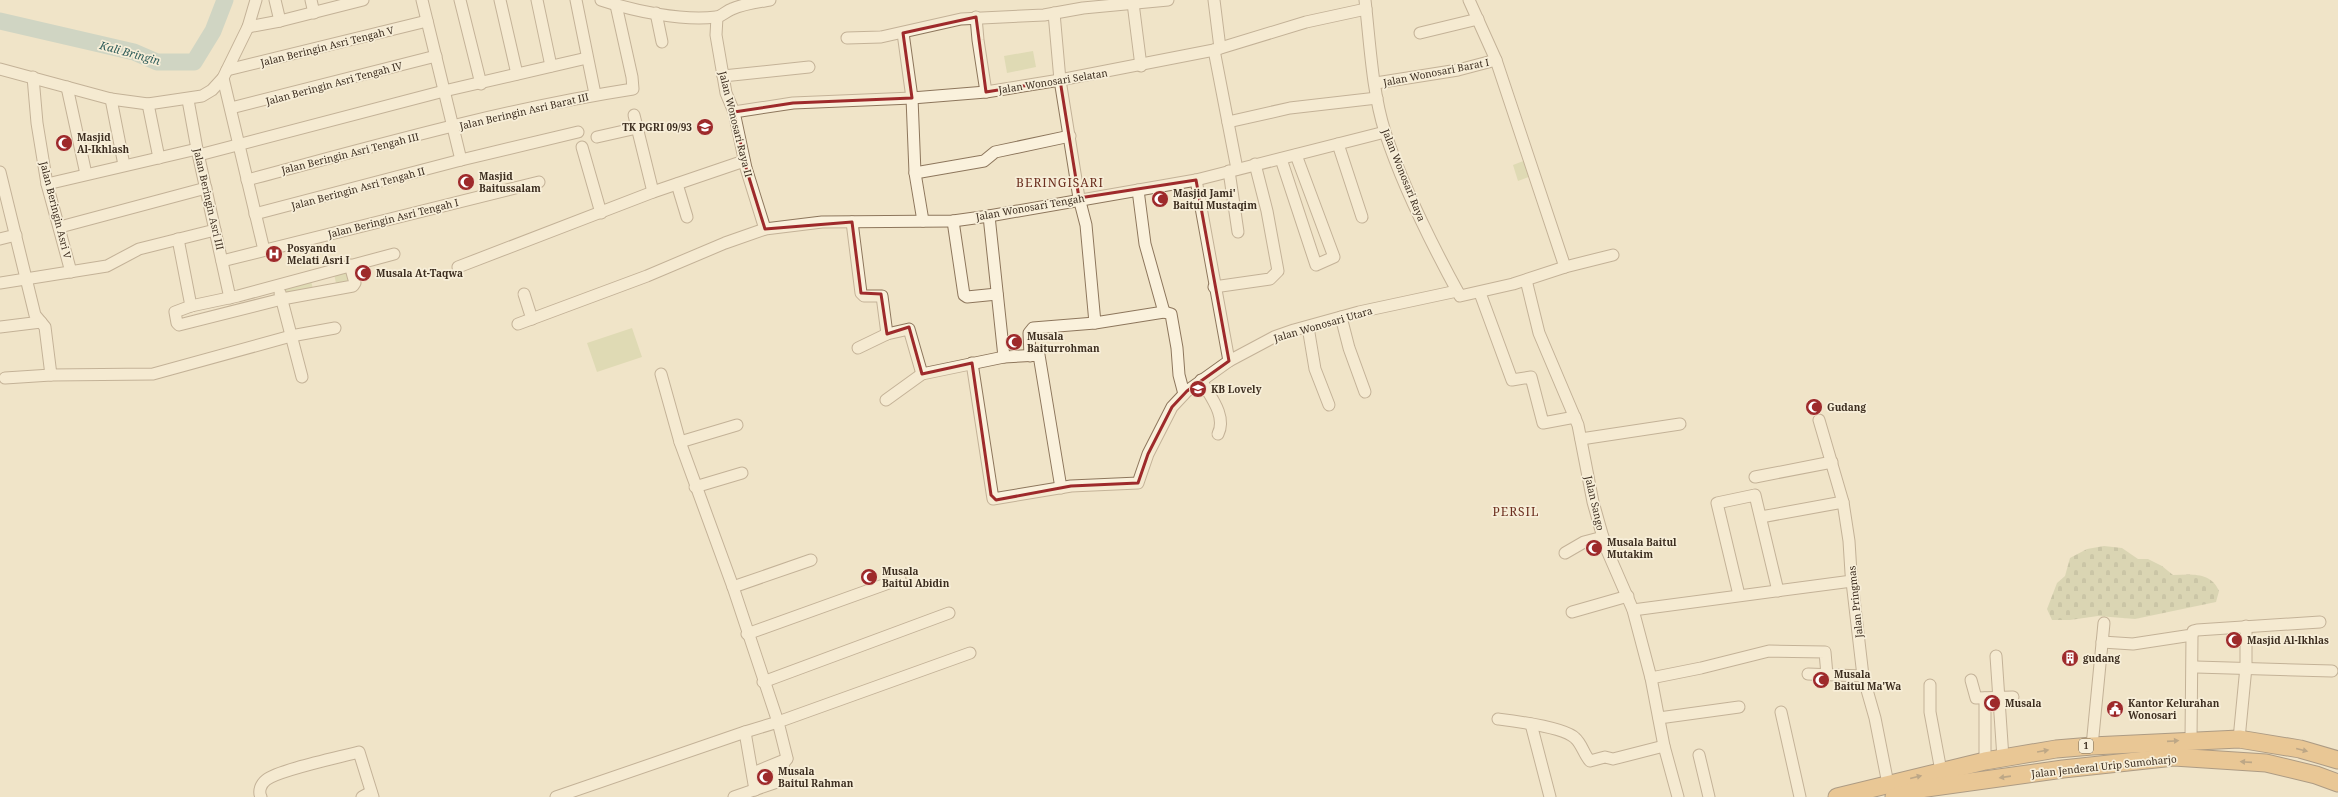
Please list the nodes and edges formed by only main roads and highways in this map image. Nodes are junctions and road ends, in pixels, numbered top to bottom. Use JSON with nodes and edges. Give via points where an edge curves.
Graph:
{"nodes":[{"id":1,"x":2338,"y":760,"type":"edge"},
{"id":2,"x":2338,"y":783,"type":"edge"},
{"id":3,"x":1891,"y":791,"type":"edge"},
{"id":4,"x":1837,"y":797,"type":"edge"}],
"edges":[{"from":3,"to":1,"type":"highway","name":"Jalan Jenderal Urip Sumoharjo","number":"1","one_way":true,"via":[[1941,771],[1985,761],[2056,749],[2191,739],[2239,738],[2300,749]]},
{"from":2,"to":3,"type":"highway","name":"Jalan Jenderal Urip Sumoharjo","number":"1","one_way":true,"via":[[2266,763],[2174,757]]},
{"from":3,"to":4,"type":"highway","name":"Jalan Jenderal Urip Sumoharjo","number":"1"}]}
